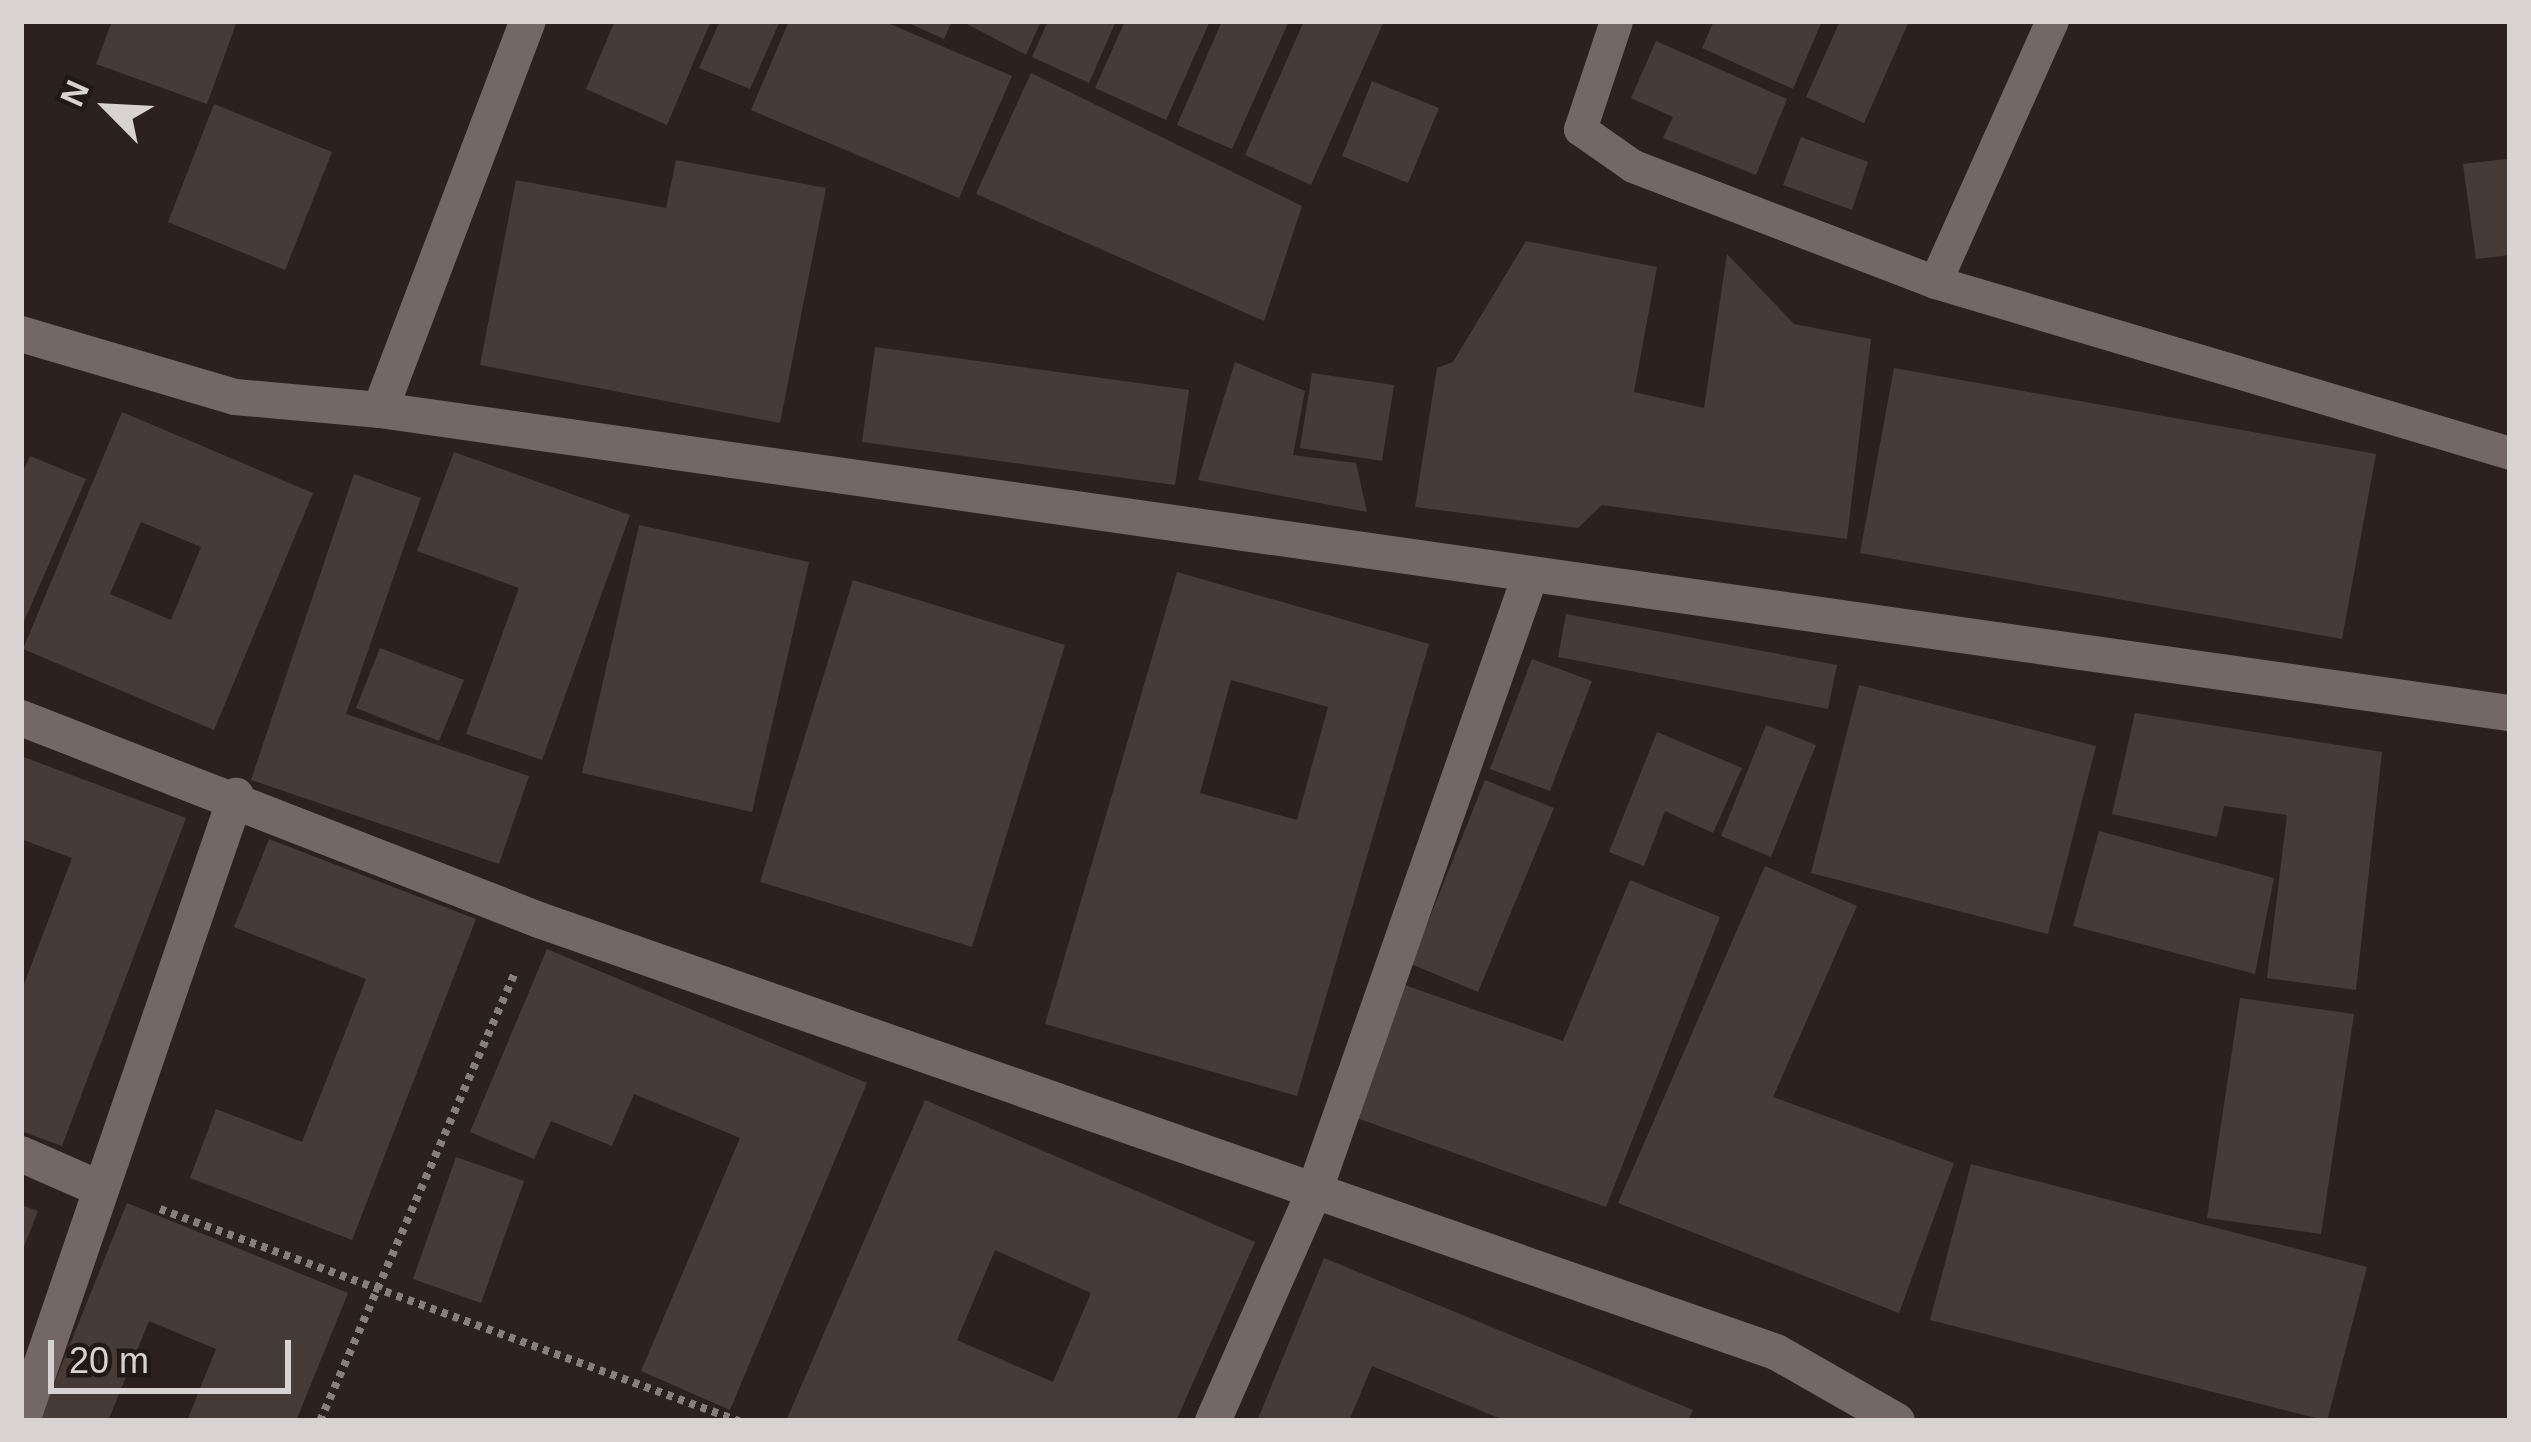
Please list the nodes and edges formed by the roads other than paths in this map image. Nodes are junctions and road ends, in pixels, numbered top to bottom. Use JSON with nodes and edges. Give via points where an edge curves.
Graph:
{"nodes":[{"id":1,"x":528,"y":21,"type":"edge"},
{"id":2,"x":1616,"y":21,"type":"edge"},
{"id":3,"x":2052,"y":21,"type":"edge"},
{"id":4,"x":1935,"y":282,"type":"junction"},
{"id":5,"x":21,"y":334,"type":"edge"},
{"id":6,"x":380,"y":410,"type":"junction"},
{"id":7,"x":2510,"y":453,"type":"edge"},
{"id":8,"x":1530,"y":576,"type":"junction"},
{"id":9,"x":2510,"y":713,"type":"edge"},
{"id":10,"x":21,"y":718,"type":"edge"},
{"id":11,"x":236,"y":796,"type":"junction"},
{"id":12,"x":21,"y":1154,"type":"edge"},
{"id":13,"x":96,"y":1186,"type":"junction"},
{"id":14,"x":1313,"y":1192,"type":"junction"},
{"id":15,"x":22,"y":1421,"type":"edge"},
{"id":16,"x":1214,"y":1421,"type":"edge"},
{"id":17,"x":1897,"y":1421,"type":"edge"}],
"edges":[{"from":1,"to":6,"type":"street"},
{"from":2,"to":4,"type":"lane","via":[[1580,129],[1633,166],[1753,218]]},
{"from":3,"to":4,"type":"lane"},
{"from":4,"to":7,"type":"lane"},
{"from":5,"to":6,"type":"street","via":[[235,397]]},
{"from":6,"to":8,"type":"street"},
{"from":8,"to":9,"type":"street","via":[[1953,629]]},
{"from":8,"to":14,"type":"street"},
{"from":10,"to":11,"type":"street"},
{"from":11,"to":13,"type":"street"},
{"from":11,"to":14,"type":"street","via":[[538,920]]},
{"from":12,"to":13,"type":"street"},
{"from":13,"to":15,"type":"street"},
{"from":14,"to":16,"type":"street"},
{"from":14,"to":17,"type":"street","via":[[1776,1352]]}]}
